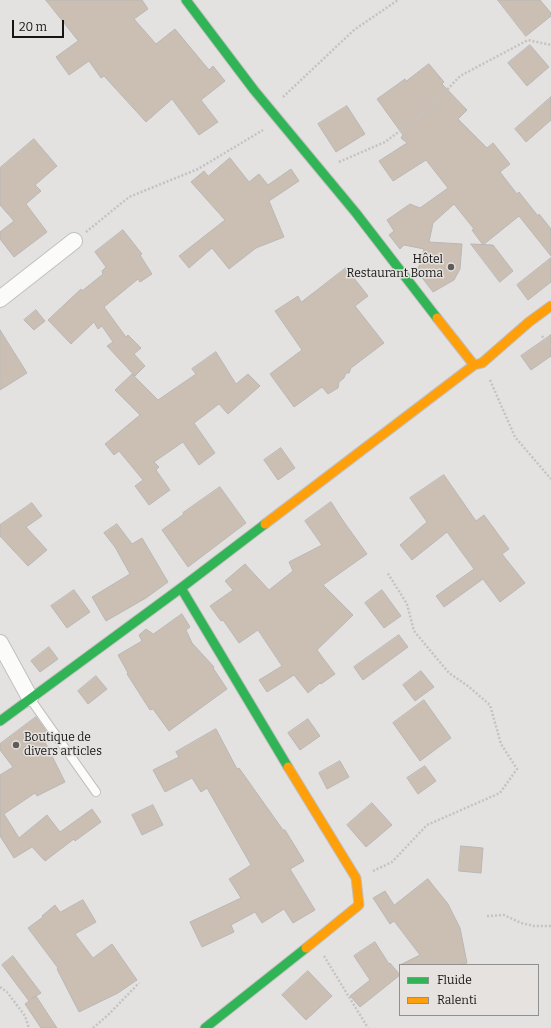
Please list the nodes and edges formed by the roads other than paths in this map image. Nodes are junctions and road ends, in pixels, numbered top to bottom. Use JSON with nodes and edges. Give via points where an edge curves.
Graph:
{"nodes":[{"id":1,"x":186,"y":0,"type":"edge"},
{"id":2,"x":74,"y":241,"type":"road end"},
{"id":3,"x":0,"y":299,"type":"edge"},
{"id":4,"x":551,"y":306,"type":"edge"},
{"id":5,"x":478,"y":364,"type":"junction"},
{"id":6,"x":181,"y":588,"type":"junction"},
{"id":7,"x":0,"y":643,"type":"edge"},
{"id":8,"x":30,"y":698,"type":"junction"},
{"id":9,"x":0,"y":721,"type":"edge"},
{"id":10,"x":96,"y":792,"type":"dead end"},
{"id":11,"x":204,"y":1028,"type":"edge"}],
"edges":[{"from":1,"to":5,"type":"street","via":[[269,109]]},
{"from":2,"to":3,"type":"street"},
{"from":4,"to":5,"type":"street"},
{"from":5,"to":6,"type":"street"},
{"from":6,"to":8,"type":"street"},
{"from":6,"to":11,"type":"street","via":[[356,878],[359,905],[230,1010]]},
{"from":7,"to":8,"type":"street"},
{"from":8,"to":9,"type":"street"},
{"from":8,"to":10,"type":"lane"}]}
